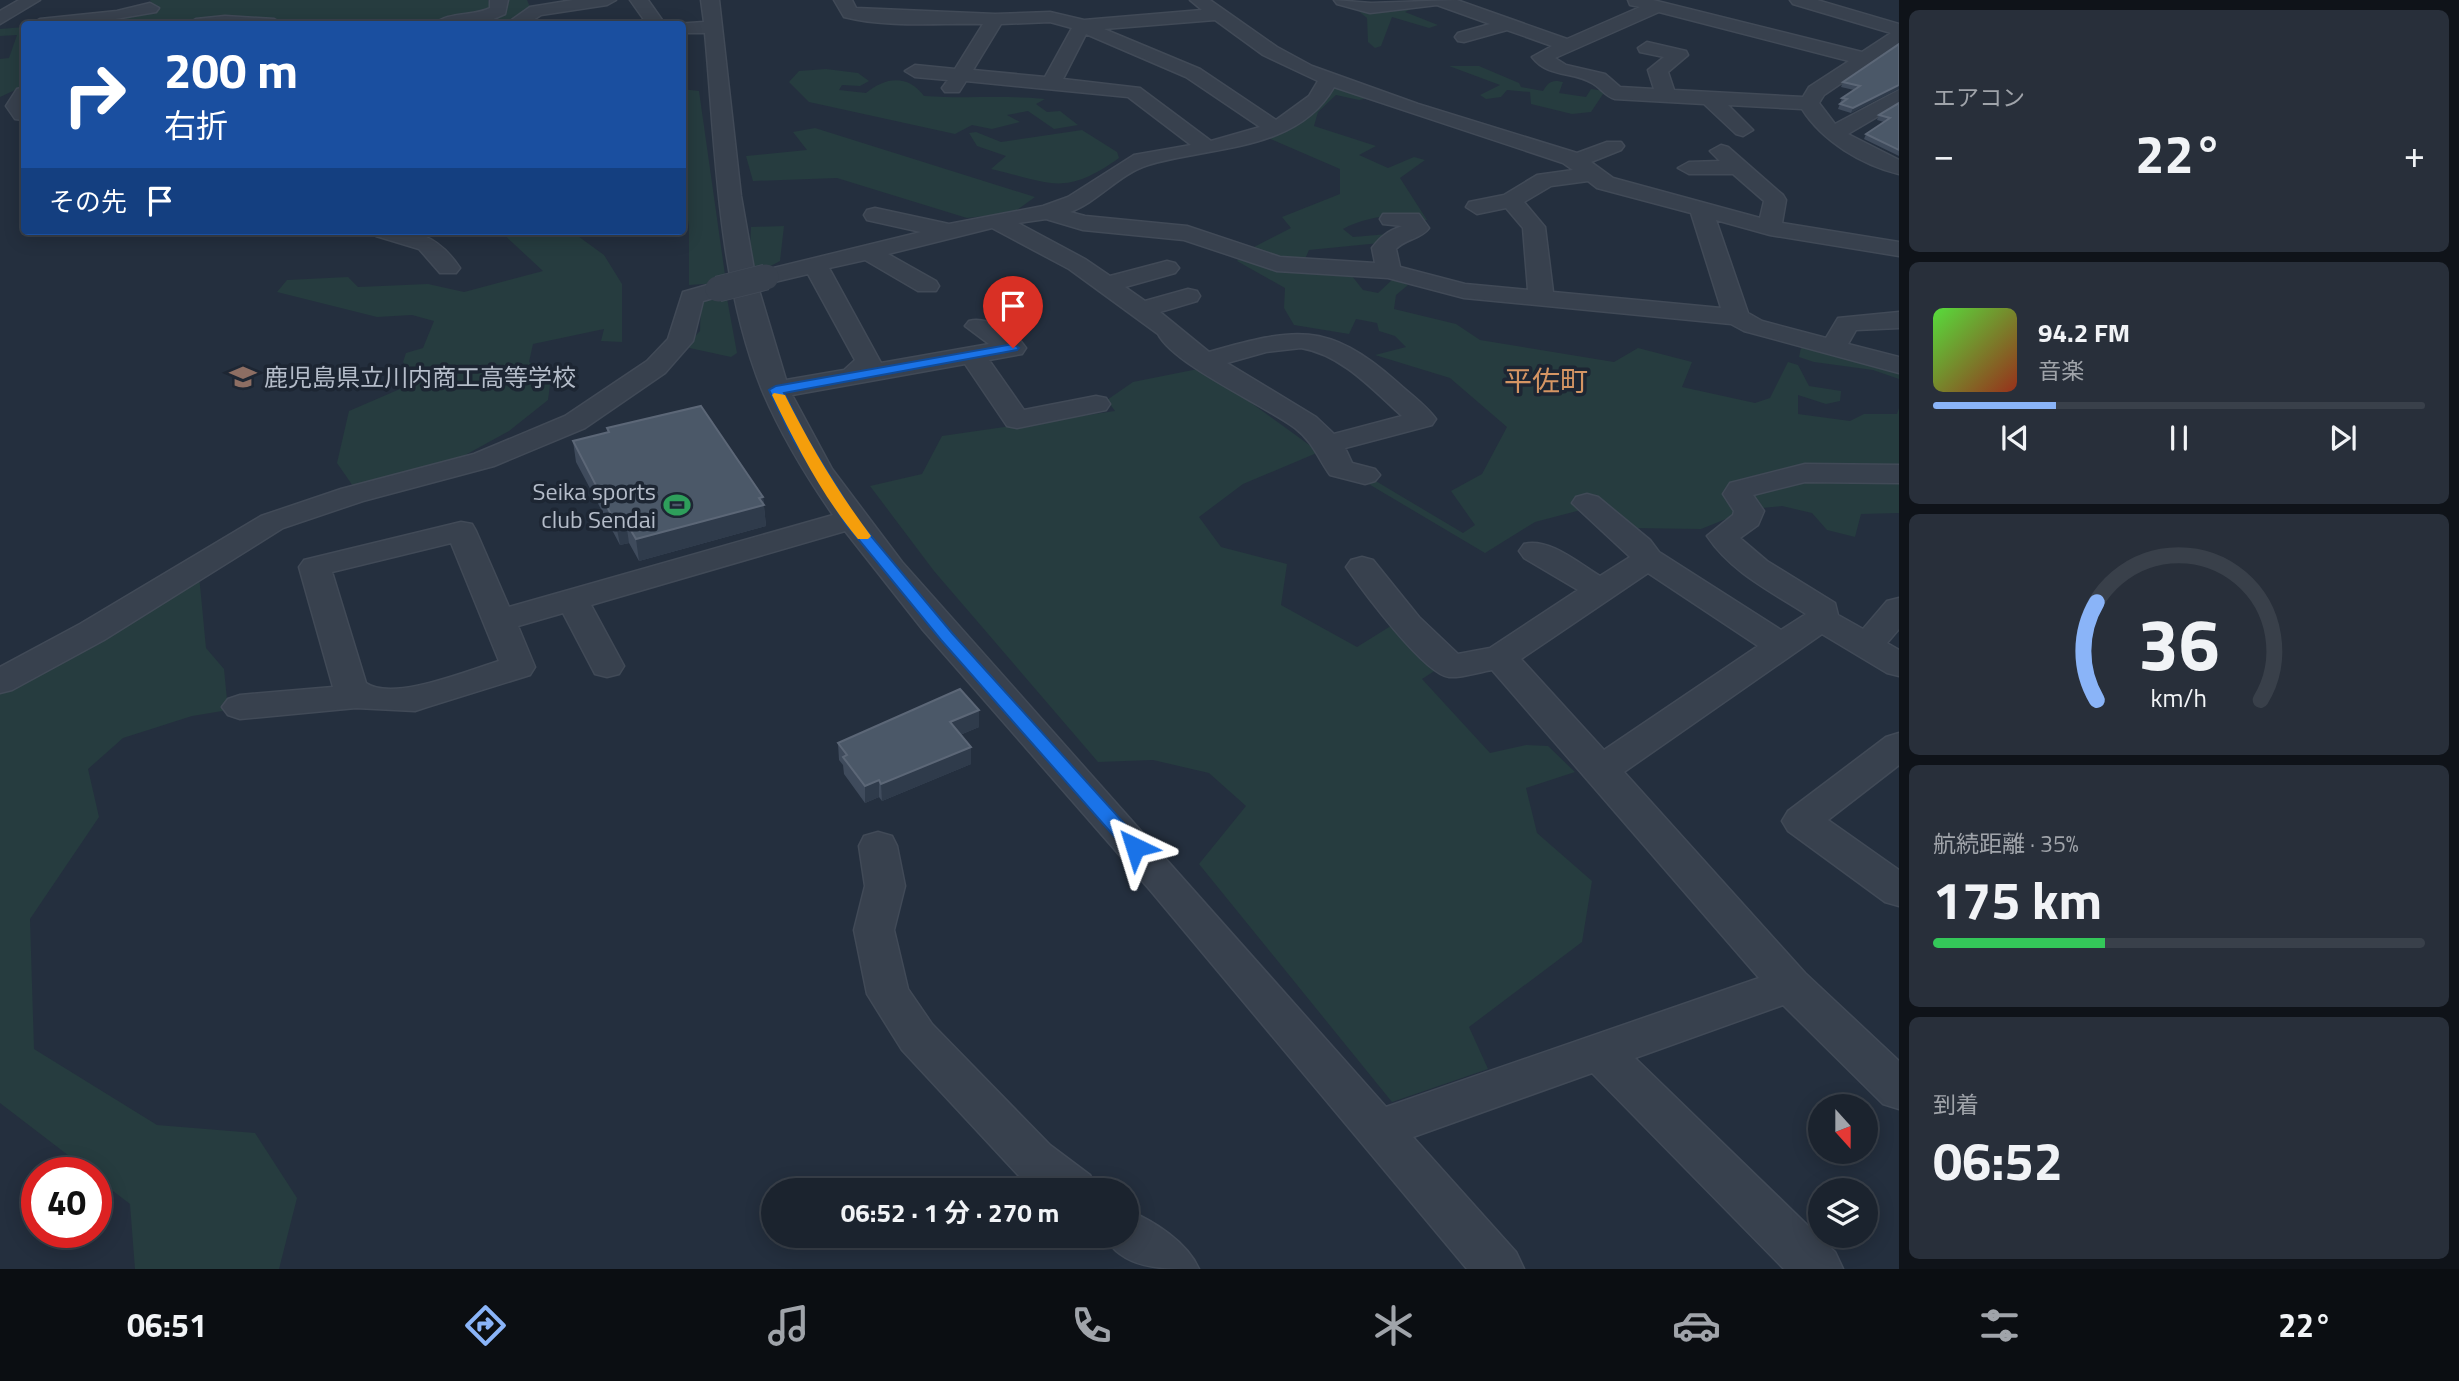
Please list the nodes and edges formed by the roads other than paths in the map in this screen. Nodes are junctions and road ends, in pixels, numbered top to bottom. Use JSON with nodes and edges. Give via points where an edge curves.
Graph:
{"nodes":[{"id":1,"x":31,"y":0,"type":"edge"},
{"id":2,"x":499,"y":0,"type":"edge"},
{"id":3,"x":607,"y":0,"type":"edge"},
{"id":4,"x":639,"y":0,"type":"edge"},
{"id":5,"x":709,"y":0,"type":"edge"},
{"id":6,"x":843,"y":0,"type":"edge"},
{"id":7,"x":976,"y":0,"type":"edge"},
{"id":8,"x":1199,"y":0,"type":"edge"},
{"id":9,"x":1343,"y":0,"type":"edge"},
{"id":10,"x":1434,"y":0,"type":"edge"},
{"id":11,"x":1440,"y":0,"type":"edge"},
{"id":12,"x":1799,"y":0,"type":"edge"},
{"id":13,"x":1645,"y":2,"type":"edge"},
{"id":14,"x":1108,"y":7,"type":"dead end"},
{"id":15,"x":150,"y":8,"type":"dead end"},
{"id":16,"x":1218,"y":14,"type":"junction"},
{"id":17,"x":0,"y":19,"type":"edge"},
{"id":18,"x":995,"y":19,"type":"junction"},
{"id":19,"x":69,"y":21,"type":"edge"},
{"id":20,"x":460,"y":21,"type":"edge"},
{"id":21,"x":520,"y":21,"type":"edge"},
{"id":22,"x":654,"y":21,"type":"edge"},
{"id":23,"x":1121,"y":22,"type":"junction"},
{"id":24,"x":1507,"y":24,"type":"junction"},
{"id":25,"x":21,"y":25,"type":"edge"},
{"id":26,"x":1082,"y":25,"type":"junction"},
{"id":27,"x":0,"y":26,"type":"edge"},
{"id":28,"x":713,"y":27,"type":"junction"},
{"id":29,"x":686,"y":28,"type":"edge"},
{"id":30,"x":1899,"y":33,"type":"edge"},
{"id":31,"x":1464,"y":37,"type":"dead end"},
{"id":32,"x":1570,"y":46,"type":"junction"},
{"id":33,"x":1647,"y":48,"type":"dead end"},
{"id":34,"x":1861,"y":58,"type":"junction"},
{"id":35,"x":915,"y":71,"type":"dead end"},
{"id":36,"x":1839,"y":74,"type":"junction"},
{"id":37,"x":1330,"y":78,"type":"junction"},
{"id":38,"x":957,"y":81,"type":"junction"},
{"id":39,"x":1051,"y":83,"type":"junction"},
{"id":40,"x":1899,"y":90,"type":"edge"},
{"id":41,"x":1667,"y":96,"type":"junction"},
{"id":42,"x":1899,"y":96,"type":"edge"},
{"id":43,"x":21,"y":98,"type":"edge"},
{"id":44,"x":1710,"y":98,"type":"junction"},
{"id":45,"x":1809,"y":103,"type":"junction"},
{"id":46,"x":21,"y":114,"type":"edge"},
{"id":47,"x":1276,"y":129,"type":"junction"},
{"id":48,"x":1743,"y":130,"type":"dead end"},
{"id":49,"x":1834,"y":133,"type":"junction"},
{"id":50,"x":1614,"y":146,"type":"dead end"},
{"id":51,"x":1208,"y":148,"type":"junction"},
{"id":52,"x":1721,"y":151,"type":"dead end"},
{"id":53,"x":1740,"y":167,"type":"junction"},
{"id":54,"x":1584,"y":168,"type":"junction"},
{"id":55,"x":1689,"y":168,"type":"dead end"},
{"id":56,"x":1899,"y":168,"type":"edge"},
{"id":57,"x":1511,"y":200,"type":"junction"},
{"id":58,"x":1477,"y":206,"type":"dead end"},
{"id":59,"x":1701,"y":210,"type":"junction"},
{"id":60,"x":1046,"y":212,"type":"junction"},
{"id":61,"x":875,"y":215,"type":"dead end"},
{"id":62,"x":1391,"y":219,"type":"dead end"},
{"id":63,"x":995,"y":220,"type":"junction"},
{"id":64,"x":1770,"y":228,"type":"junction"},
{"id":65,"x":1089,"y":230,"type":"dead end"},
{"id":66,"x":950,"y":231,"type":"junction"},
{"id":67,"x":397,"y":235,"type":"edge"},
{"id":68,"x":1040,"y":244,"type":"junction"},
{"id":69,"x":1899,"y":249,"type":"edge"},
{"id":70,"x":867,"y":251,"type":"junction"},
{"id":71,"x":815,"y":264,"type":"junction"},
{"id":72,"x":448,"y":268,"type":"dead end"},
{"id":73,"x":1167,"y":268,"type":"dead end"},
{"id":74,"x":1389,"y":271,"type":"junction"},
{"id":75,"x":1106,"y":285,"type":"junction"},
{"id":76,"x":927,"y":286,"type":"dead end"},
{"id":77,"x":1188,"y":296,"type":"dead end"},
{"id":78,"x":1541,"y":300,"type":"junction"},
{"id":79,"x":1140,"y":310,"type":"junction"},
{"id":80,"x":1737,"y":317,"type":"junction"},
{"id":81,"x":1899,"y":320,"type":"edge"},
{"id":82,"x":978,"y":326,"type":"dead end"},
{"id":83,"x":1833,"y":348,"type":"junction"},
{"id":84,"x":972,"y":355,"type":"junction"},
{"id":85,"x":1205,"y":360,"type":"junction"},
{"id":86,"x":1899,"y":365,"type":"edge"},
{"id":87,"x":853,"y":376,"type":"junction"},
{"id":88,"x":776,"y":390,"type":"junction"},
{"id":89,"x":1096,"y":404,"type":"dead end"},
{"id":90,"x":1329,"y":444,"type":"junction"},
{"id":91,"x":1899,"y":474,"type":"edge"},
{"id":92,"x":1365,"y":475,"type":"dead end"},
{"id":93,"x":1587,"y":503,"type":"dead end"},
{"id":94,"x":850,"y":520,"type":"junction"},
{"id":95,"x":1535,"y":551,"type":"dead end"},
{"id":96,"x":1648,"y":559,"type":"junction"},
{"id":97,"x":1362,"y":568,"type":"dead end"},
{"id":98,"x":1601,"y":590,"type":"junction"},
{"id":99,"x":572,"y":600,"type":"junction"},
{"id":100,"x":1899,"y":608,"type":"edge"},
{"id":101,"x":1821,"y":619,"type":"junction"},
{"id":102,"x":499,"y":621,"type":"junction"},
{"id":103,"x":1782,"y":646,"type":"junction"},
{"id":104,"x":1867,"y":646,"type":"junction"},
{"id":105,"x":1500,"y":657,"type":"junction"},
{"id":106,"x":1899,"y":665,"type":"edge"},
{"id":107,"x":607,"y":666,"type":"dead end"},
{"id":108,"x":0,"y":682,"type":"edge"},
{"id":109,"x":360,"y":695,"type":"junction"},
{"id":110,"x":240,"y":707,"type":"dead end"},
{"id":111,"x":1899,"y":746,"type":"edge"},
{"id":112,"x":1601,"y":770,"type":"junction"},
{"id":113,"x":878,"y":846,"type":"dead end"},
{"id":114,"x":1899,"y":891,"type":"edge"},
{"id":115,"x":1790,"y":985,"type":"junction"},
{"id":116,"x":1600,"y":1052,"type":"junction"},
{"id":117,"x":1899,"y":1090,"type":"edge"},
{"id":118,"x":1377,"y":1130,"type":"junction"},
{"id":119,"x":1057,"y":1178,"type":"edge"},
{"id":120,"x":1139,"y":1242,"type":"edge"},
{"id":121,"x":1174,"y":1269,"type":"edge"},
{"id":122,"x":1499,"y":1269,"type":"edge"},
{"id":123,"x":1818,"y":1269,"type":"edge"}],
"edges":[{"from":1,"to":17,"type":"street"},
{"from":2,"to":20,"type":"street","via":[[499,10],[492,15]]},
{"from":3,"to":21,"type":"street","via":[[537,11]]},
{"from":4,"to":22,"type":"street"},
{"from":5,"to":28,"type":"street"},
{"from":6,"to":18,"type":"street","via":[[850,13],[886,18]]},
{"from":7,"to":18,"type":"street","via":[[977,6]]},
{"from":8,"to":16,"type":"street"},
{"from":9,"to":10,"type":"street","via":[[1370,8]]},
{"from":11,"to":24,"type":"street"},
{"from":12,"to":30,"type":"street"},
{"from":13,"to":32,"type":"street"},
{"from":13,"to":34,"type":"street"},
{"from":14,"to":23,"type":"street"},
{"from":15,"to":19,"type":"street"},
{"from":16,"to":23,"type":"street"},
{"from":16,"to":37,"type":"street","via":[[1291,63]]},
{"from":18,"to":26,"type":"street","via":[[1050,17]]},
{"from":18,"to":38,"type":"street"},
{"from":23,"to":26,"type":"street"},
{"from":24,"to":31,"type":"street"},
{"from":24,"to":32,"type":"street"},
{"from":25,"to":27,"type":"street"},
{"from":26,"to":39,"type":"street"},
{"from":26,"to":47,"type":"street","via":[[1193,73]]},
{"from":28,"to":29,"type":"street"},
{"from":28,"to":88,"type":"street","via":[[736,253],[753,327]]},
{"from":30,"to":34,"type":"street"},
{"from":32,"to":41,"type":"street","via":[[1541,57],[1560,69],[1598,78],[1615,93]]},
{"from":33,"to":41,"type":"street","via":[[1679,55],[1658,70]]},
{"from":34,"to":36,"type":"street"},
{"from":35,"to":38,"type":"street"},
{"from":36,"to":40,"type":"street"},
{"from":36,"to":45,"type":"street","via":[[1816,91]]},
{"from":37,"to":47,"type":"street","via":[[1317,100]]},
{"from":37,"to":54,"type":"street"},
{"from":38,"to":39,"type":"street"},
{"from":39,"to":51,"type":"street","via":[[1133,92]]},
{"from":41,"to":44,"type":"street"},
{"from":42,"to":49,"type":"street"},
{"from":43,"to":46,"type":"street","via":[[16,106]]},
{"from":44,"to":45,"type":"street"},
{"from":44,"to":48,"type":"street"},
{"from":45,"to":49,"type":"street"},
{"from":47,"to":51,"type":"street"},
{"from":49,"to":56,"type":"street"},
{"from":50,"to":54,"type":"street"},
{"from":51,"to":60,"type":"street","via":[[1128,166],[1076,202]]},
{"from":52,"to":53,"type":"street"},
{"from":53,"to":55,"type":"street"},
{"from":53,"to":64,"type":"street","via":[[1775,200]]},
{"from":54,"to":57,"type":"street","via":[[1545,180]]},
{"from":54,"to":59,"type":"street","via":[[1605,183]]},
{"from":57,"to":58,"type":"street"},
{"from":57,"to":78,"type":"street","via":[[1534,227]]},
{"from":59,"to":64,"type":"street"},
{"from":59,"to":80,"type":"street"},
{"from":60,"to":63,"type":"street"},
{"from":60,"to":74,"type":"street","via":[[1083,223],[1187,233],[1277,264]]},
{"from":61,"to":66,"type":"street"},
{"from":62,"to":74,"type":"street","via":[[1411,219],[1418,228],[1394,237],[1384,248]]},
{"from":63,"to":66,"type":"street"},
{"from":63,"to":68,"type":"street"},
{"from":64,"to":69,"type":"street"},
{"from":65,"to":68,"type":"street"},
{"from":66,"to":70,"type":"street"},
{"from":67,"to":72,"type":"street","via":[[427,244]]},
{"from":68,"to":75,"type":"street"},
{"from":70,"to":71,"type":"street"},
{"from":70,"to":76,"type":"street"},
{"from":71,"to":87,"type":"street","via":[[869,361]]},
{"from":71,"to":108,"type":"street","bridge":true,"via":[[692,298],[680,341],[656,367],[575,422],[484,460],[272,522],[92,632]]},
{"from":73,"to":75,"type":"street"},
{"from":74,"to":78,"type":"street","via":[[1464,291]]},
{"from":75,"to":79,"type":"street"},
{"from":77,"to":79,"type":"street"},
{"from":78,"to":80,"type":"street"},
{"from":79,"to":85,"type":"street"},
{"from":80,"to":83,"type":"street","via":[[1753,326]]},
{"from":81,"to":83,"type":"street","via":[[1847,323]]},
{"from":82,"to":84,"type":"street","via":[[1013,348]]},
{"from":83,"to":86,"type":"street"},
{"from":84,"to":87,"type":"street"},
{"from":84,"to":89,"type":"street","via":[[1017,420]]},
{"from":85,"to":90,"type":"street","via":[[1306,423]]},
{"from":85,"to":90,"type":"street","via":[[1298,340],[1314,341],[1344,354],[1422,419]]},
{"from":87,"to":88,"type":"street"},
{"from":88,"to":94,"type":"street"},
{"from":90,"to":92,"type":"street","via":[[1340,469]]},
{"from":91,"to":101,"type":"street","via":[[1805,473],[1740,489],[1738,494],[1749,511],[1747,519],[1722,536],[1778,582],[1823,610]]},
{"from":93,"to":96,"type":"street"},
{"from":94,"to":99,"type":"street"},
{"from":94,"to":118,"type":"street"},
{"from":95,"to":98,"type":"street"},
{"from":96,"to":98,"type":"street"},
{"from":96,"to":103,"type":"street"},
{"from":97,"to":105,"type":"street","via":[[1407,624],[1451,666]]},
{"from":98,"to":105,"type":"street"},
{"from":99,"to":102,"type":"street"},
{"from":99,"to":107,"type":"street"},
{"from":100,"to":104,"type":"street"},
{"from":101,"to":103,"type":"street"},
{"from":101,"to":104,"type":"street"},
{"from":102,"to":109,"type":"street","via":[[518,667],[415,699],[365,699]]},
{"from":102,"to":109,"type":"street","via":[[461,531],[315,567],[351,689]]},
{"from":103,"to":112,"type":"street"},
{"from":104,"to":106,"type":"street"},
{"from":105,"to":112,"type":"street"},
{"from":109,"to":110,"type":"street"},
{"from":111,"to":114,"type":"street","via":[[1801,821]]},
{"from":112,"to":115,"type":"street"},
{"from":113,"to":119,"type":"street","via":[[885,886],[874,930],[888,994],[917,1038],[1034,1160]]},
{"from":115,"to":116,"type":"street"},
{"from":115,"to":117,"type":"street"},
{"from":116,"to":118,"type":"street"},
{"from":116,"to":123,"type":"street"},
{"from":118,"to":122,"type":"street"},
{"from":120,"to":121,"type":"street"}]}
